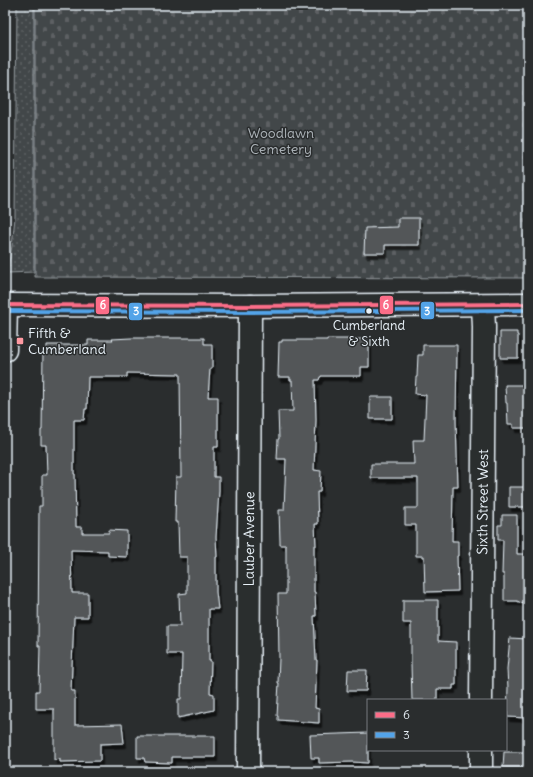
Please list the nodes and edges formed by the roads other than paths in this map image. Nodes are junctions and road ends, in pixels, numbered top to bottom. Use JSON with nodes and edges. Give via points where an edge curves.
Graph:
{"nodes":[{"id":1,"x":528,"y":304,"type":"edge"},
{"id":2,"x":6,"y":305,"type":"edge"},
{"id":3,"x":483,"y":305,"type":"junction"},
{"id":4,"x":250,"y":306,"type":"junction"},
{"id":5,"x":5,"y":350,"type":"edge"},
{"id":6,"x":481,"y":699,"type":"edge"},
{"id":7,"x":481,"y":751,"type":"edge"},
{"id":8,"x":248,"y":772,"type":"edge"},
{"id":9,"x":480,"y":772,"type":"edge"}],
"edges":[{"from":1,"to":3,"type":"street"},
{"from":2,"to":4,"type":"street"},
{"from":2,"to":5,"type":"street"},
{"from":3,"to":4,"type":"street"},
{"from":3,"to":6,"type":"street","name":"Sixth Street West"},
{"from":4,"to":8,"type":"street","name":"Lauber Avenue"},
{"from":7,"to":9,"type":"street"}]}
